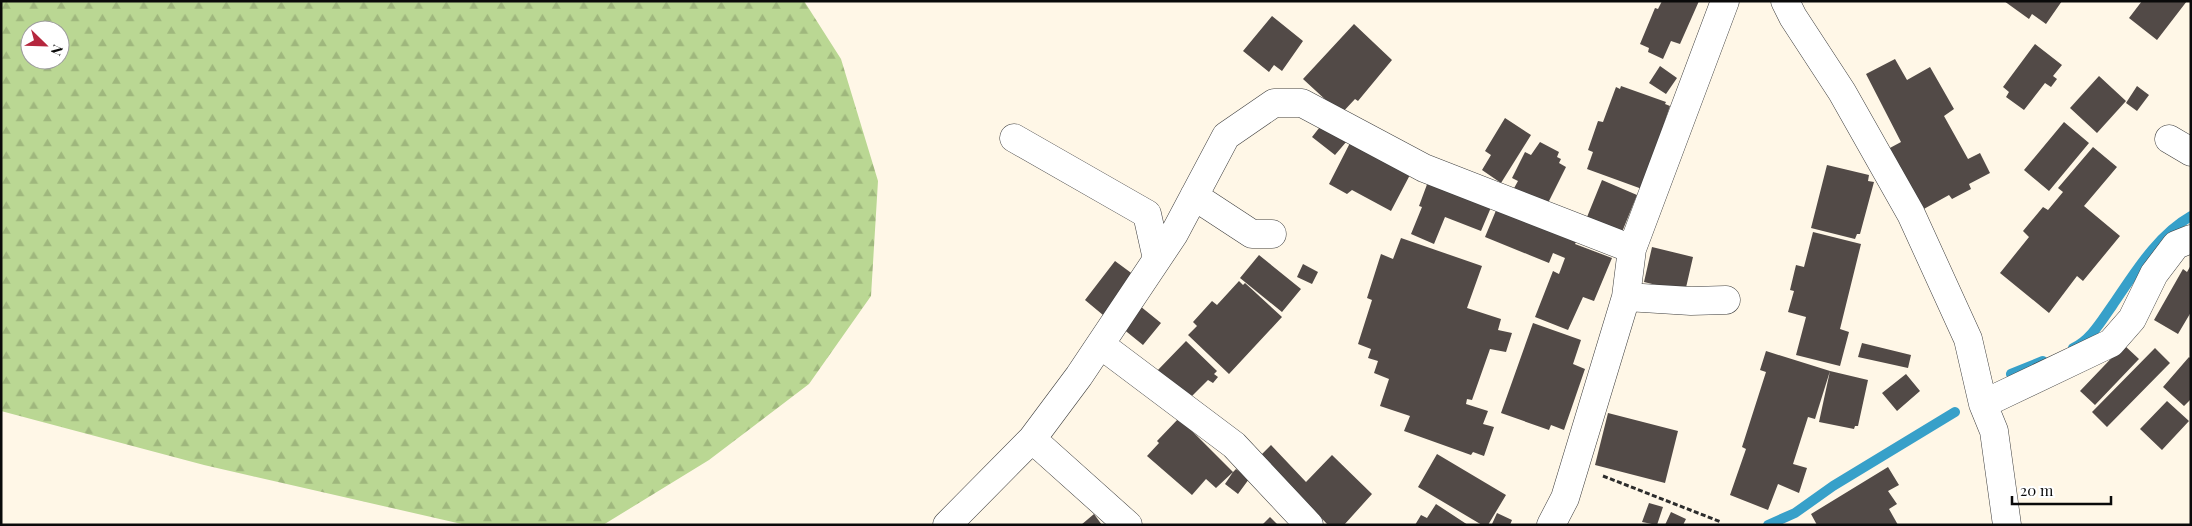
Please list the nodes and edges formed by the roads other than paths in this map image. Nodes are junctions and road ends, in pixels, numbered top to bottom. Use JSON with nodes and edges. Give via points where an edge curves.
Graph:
{"nodes":[{"id":1,"x":1725,"y":1,"type":"edge"},
{"id":2,"x":1785,"y":1,"type":"edge"},
{"id":3,"x":1014,"y":138,"type":"dead end"},
{"id":4,"x":1194,"y":196,"type":"junction"},
{"id":5,"x":1272,"y":234,"type":"dead end"},
{"id":6,"x":2191,"y":239,"type":"edge"},
{"id":7,"x":1632,"y":249,"type":"junction"},
{"id":8,"x":1157,"y":259,"type":"junction"},
{"id":9,"x":1626,"y":297,"type":"junction"},
{"id":10,"x":1726,"y":300,"type":"dead end"},
{"id":11,"x":1101,"y":345,"type":"junction"},
{"id":12,"x":1982,"y":404,"type":"junction"},
{"id":13,"x":1032,"y":439,"type":"junction"},
{"id":14,"x":947,"y":525,"type":"edge"},
{"id":15,"x":1128,"y":525,"type":"edge"},
{"id":16,"x":1309,"y":525,"type":"edge"},
{"id":17,"x":1551,"y":525,"type":"edge"},
{"id":18,"x":2007,"y":525,"type":"edge"}],
"edges":[{"from":1,"to":7,"type":"street"},
{"from":2,"to":12,"type":"street","via":[[1842,92],[1911,214],[1968,339]]},
{"from":3,"to":8,"type":"street","via":[[1147,214]]},
{"from":4,"to":5,"type":"street","via":[[1252,234]]},
{"from":4,"to":7,"type":"street","via":[[1226,136],[1274,103],[1302,103],[1424,168]]},
{"from":4,"to":8,"type":"street"},
{"from":6,"to":12,"type":"street","via":[[2176,245],[2154,274],[2132,319],[2111,343]]},
{"from":7,"to":9,"type":"street"},
{"from":8,"to":11,"type":"street"},
{"from":9,"to":10,"type":"street"},
{"from":9,"to":17,"type":"street","via":[[1565,498]]},
{"from":11,"to":13,"type":"street"},
{"from":11,"to":16,"type":"street","via":[[1234,445]]},
{"from":12,"to":18,"type":"street","via":[[1994,431]]},
{"from":13,"to":14,"type":"street"},
{"from":13,"to":15,"type":"street"}]}
